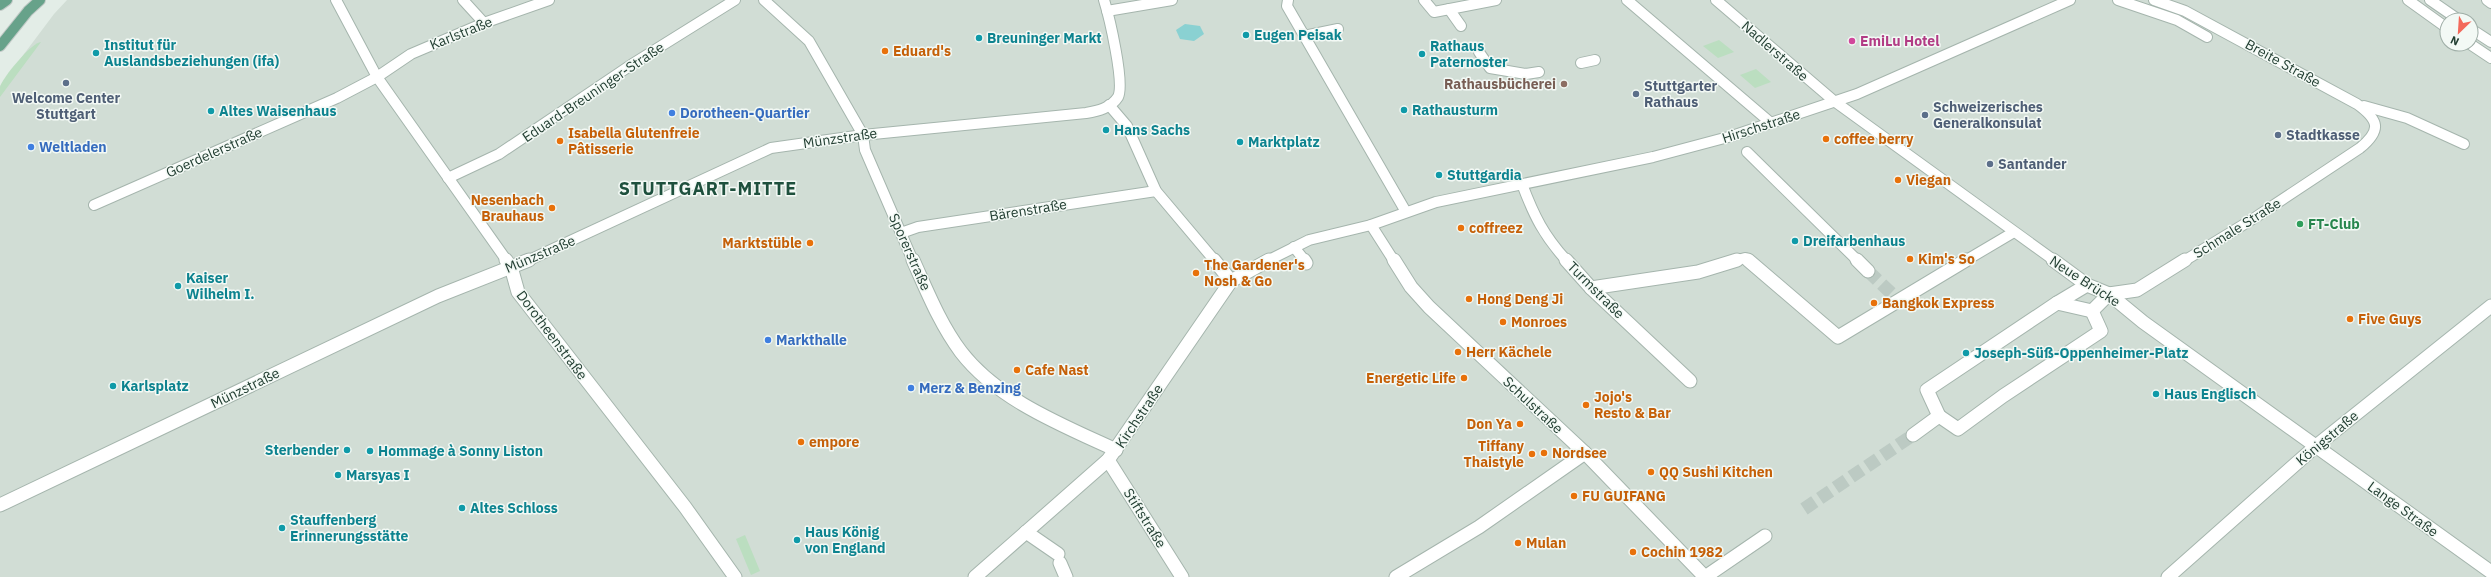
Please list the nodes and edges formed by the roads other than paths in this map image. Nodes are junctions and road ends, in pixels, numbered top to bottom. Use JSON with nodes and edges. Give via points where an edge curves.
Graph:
{"nodes":[{"id":1,"x":7,"y":0,"type":"edge"},
{"id":2,"x":25,"y":0,"type":"edge"},
{"id":3,"x":40,"y":0,"type":"edge"},
{"id":4,"x":336,"y":0,"type":"edge"},
{"id":5,"x":463,"y":0,"type":"edge"},
{"id":6,"x":549,"y":0,"type":"edge"},
{"id":7,"x":734,"y":0,"type":"edge"},
{"id":8,"x":764,"y":0,"type":"edge"},
{"id":9,"x":1104,"y":0,"type":"edge"},
{"id":10,"x":1172,"y":0,"type":"edge"},
{"id":11,"x":1288,"y":0,"type":"edge"},
{"id":12,"x":1424,"y":0,"type":"edge"},
{"id":13,"x":1496,"y":0,"type":"edge"},
{"id":14,"x":1627,"y":0,"type":"edge"},
{"id":15,"x":1716,"y":0,"type":"edge"},
{"id":16,"x":2070,"y":0,"type":"edge"},
{"id":17,"x":2118,"y":0,"type":"edge"},
{"id":18,"x":2154,"y":0,"type":"edge"},
{"id":19,"x":2408,"y":0,"type":"edge"},
{"id":20,"x":2430,"y":0,"type":"edge"},
{"id":21,"x":2486,"y":0,"type":"edge"},
{"id":22,"x":2491,"y":3,"type":"edge"},
{"id":23,"x":0,"y":5,"type":"edge"},
{"id":24,"x":1449,"y":9,"type":"junction"},
{"id":25,"x":28,"y":11,"type":"junction"},
{"id":26,"x":1107,"y":11,"type":"junction"},
{"id":27,"x":2447,"y":12,"type":"edge"},
{"id":28,"x":2439,"y":22,"type":"edge"},
{"id":29,"x":484,"y":23,"type":"junction"},
{"id":30,"x":1461,"y":26,"type":"dead end"},
{"id":31,"x":1338,"y":29,"type":"dead end"},
{"id":32,"x":2479,"y":34,"type":"edge"},
{"id":33,"x":1304,"y":36,"type":"junction"},
{"id":34,"x":2207,"y":37,"type":"dead end"},
{"id":35,"x":2491,"y":42,"type":"edge"},
{"id":36,"x":0,"y":46,"type":"edge"},
{"id":37,"x":2479,"y":50,"type":"edge"},
{"id":38,"x":1479,"y":52,"type":"dead end"},
{"id":39,"x":2491,"y":58,"type":"edge"},
{"id":40,"x":1595,"y":60,"type":"dead end"},
{"id":41,"x":1581,"y":63,"type":"dead end"},
{"id":42,"x":1539,"y":72,"type":"dead end"},
{"id":43,"x":377,"y":77,"type":"junction"},
{"id":44,"x":1834,"y":102,"type":"junction"},
{"id":45,"x":2357,"y":104,"type":"junction"},
{"id":46,"x":1109,"y":105,"type":"junction"},
{"id":47,"x":1771,"y":123,"type":"junction"},
{"id":48,"x":863,"y":135,"type":"junction"},
{"id":49,"x":2464,"y":144,"type":"dead end"},
{"id":50,"x":2360,"y":148,"type":"joint"},
{"id":51,"x":1747,"y":152,"type":"dead end"},
{"id":52,"x":448,"y":178,"type":"junction"},
{"id":53,"x":1522,"y":184,"type":"junction"},
{"id":54,"x":1156,"y":191,"type":"junction"},
{"id":55,"x":94,"y":206,"type":"dead end"},
{"id":56,"x":1406,"y":212,"type":"junction"},
{"id":57,"x":1370,"y":225,"type":"junction"},
{"id":58,"x":2014,"y":232,"type":"junction"},
{"id":59,"x":901,"y":233,"type":"junction"},
{"id":60,"x":1294,"y":247,"type":"junction"},
{"id":61,"x":1306,"y":263,"type":"dead end"},
{"id":62,"x":511,"y":267,"type":"junction"},
{"id":63,"x":1868,"y":271,"type":"tunnel mouth"},
{"id":64,"x":1232,"y":281,"type":"junction"},
{"id":65,"x":2087,"y":285,"type":"junction"},
{"id":66,"x":1591,"y":288,"type":"junction"},
{"id":67,"x":2109,"y":294,"type":"junction"},
{"id":68,"x":2057,"y":303,"type":"junction"},
{"id":69,"x":2491,"y":306,"type":"edge"},
{"id":70,"x":2092,"y":312,"type":"junction"},
{"id":71,"x":1690,"y":381,"type":"dead end"},
{"id":72,"x":1939,"y":416,"type":"junction"},
{"id":73,"x":1912,"y":435,"type":"tunnel mouth"},
{"id":74,"x":2316,"y":446,"type":"junction"},
{"id":75,"x":1585,"y":453,"type":"junction"},
{"id":76,"x":1112,"y":455,"type":"junction"},
{"id":77,"x":0,"y":505,"type":"edge"},
{"id":78,"x":1026,"y":532,"type":"junction"},
{"id":79,"x":1765,"y":536,"type":"dead end"},
{"id":80,"x":2491,"y":572,"type":"edge"},
{"id":81,"x":735,"y":577,"type":"edge"},
{"id":82,"x":975,"y":577,"type":"edge"},
{"id":83,"x":1066,"y":577,"type":"edge"},
{"id":84,"x":1182,"y":577,"type":"edge"},
{"id":85,"x":1396,"y":577,"type":"edge"},
{"id":86,"x":1705,"y":577,"type":"edge"},
{"id":87,"x":2168,"y":577,"type":"edge"}],
"edges":[{"from":1,"to":23,"type":"main road"},
{"from":2,"to":25,"type":"main road"},
{"from":3,"to":25,"type":"main road"},
{"from":4,"to":43,"type":"street","name":"Dorotheenstraße"},
{"from":5,"to":29,"type":"street"},
{"from":6,"to":29,"type":"street","name":"Karlstraße"},
{"from":7,"to":52,"type":"street","name":"Eduard-Breuninger-Straße","via":[[634,63],[499,154]]},
{"from":8,"to":48,"type":"street","name":"Sporerstraße","via":[[809,41]]},
{"from":9,"to":26,"type":"street"},
{"from":10,"to":26,"type":"street"},
{"from":11,"to":33,"type":"street","via":[[1287,6]]},
{"from":12,"to":24,"type":"street","via":[[1434,12]]},
{"from":13,"to":24,"type":"street"},
{"from":14,"to":47,"type":"street"},
{"from":15,"to":44,"type":"street","name":"Nadlerstraße"},
{"from":16,"to":44,"type":"street","name":"Hirschstraße","via":[[2052,10]]},
{"from":17,"to":34,"type":"street","via":[[2177,20]]},
{"from":18,"to":45,"type":"street","name":"Breite Straße","via":[[2186,10]]},
{"from":19,"to":28,"type":"street"},
{"from":20,"to":27,"type":"street"},
{"from":21,"to":22,"type":"street"},
{"from":24,"to":30,"type":"street"},
{"from":25,"to":36,"type":"main road"},
{"from":26,"to":46,"type":"street","via":[[1120,85],[1119,95]]},
{"from":29,"to":43,"type":"street","name":"Karlstraße","via":[[411,54]]},
{"from":31,"to":33,"type":"street"},
{"from":32,"to":35,"type":"street"},
{"from":33,"to":56,"type":"street"},
{"from":37,"to":39,"type":"street"},
{"from":38,"to":42,"type":"street","via":[[1490,68],[1526,74]]},
{"from":40,"to":41,"type":"street"},
{"from":43,"to":52,"type":"street","name":"Dorotheenstraße"},
{"from":43,"to":55,"type":"street","name":"Goerdelerstraße","via":[[337,98]]},
{"from":44,"to":47,"type":"street","name":"Hirschstraße"},
{"from":44,"to":58,"type":"street","name":"Neue Brücke"},
{"from":45,"to":49,"type":"street","via":[[2408,118]]},
{"from":45,"to":50,"type":"street","name":"Breite Straße","via":[[2371,114],[2376,127],[2373,137]]},
{"from":46,"to":48,"type":"street","name":"Münzstraße","via":[[1086,113]]},
{"from":46,"to":54,"type":"street","via":[[1127,126]]},
{"from":47,"to":53,"type":"street","name":"Hirschstraße","via":[[1653,157]]},
{"from":48,"to":59,"type":"street","name":"Sporerstraße","via":[[865,150]]},
{"from":48,"to":62,"type":"street","name":"Münzstraße","via":[[771,148],[548,253]]},
{"from":50,"to":67,"type":"street","name":"Schmale Straße","via":[[2256,217],[2137,290]]},
{"from":51,"to":63,"type":"street"},
{"from":52,"to":62,"type":"street","name":"Dorotheenstraße"},
{"from":53,"to":56,"type":"street","name":"Hirschstraße","via":[[1436,202]]},
{"from":53,"to":66,"type":"street","name":"Turmstraße","via":[[1547,239]]},
{"from":54,"to":59,"type":"street","name":"Bärenstraße","via":[[918,227]]},
{"from":54,"to":64,"type":"street"},
{"from":56,"to":57,"type":"street"},
{"from":57,"to":60,"type":"street","via":[[1308,240]]},
{"from":57,"to":75,"type":"street","name":"Schulstraße","via":[[1411,287],[1428,307]]},
{"from":58,"to":65,"type":"street","name":"Neue Brücke"},
{"from":58,"to":66,"type":"street","via":[[1838,337],[1745,258],[1698,272]]},
{"from":59,"to":76,"type":"street","name":"Sporerstraße","via":[[952,339],[968,360],[993,382],[1022,402]]},
{"from":60,"to":61,"type":"street"},
{"from":60,"to":64,"type":"street"},
{"from":62,"to":77,"type":"street","name":"Münzstraße","via":[[438,296]]},
{"from":62,"to":81,"type":"street","name":"Dorotheenstraße","via":[[518,292],[685,507]]},
{"from":64,"to":76,"type":"street","name":"Kirchstraße"},
{"from":65,"to":67,"type":"street","name":"Neue Brücke"},
{"from":65,"to":68,"type":"street"},
{"from":66,"to":71,"type":"street","name":"Turmstraße"},
{"from":67,"to":70,"type":"street"},
{"from":67,"to":74,"type":"street","name":"Neue Brücke","via":[[2143,322]]},
{"from":68,"to":70,"type":"street"},
{"from":68,"to":72,"type":"street","via":[[1927,390]]},
{"from":69,"to":74,"type":"street","name":"Königstraße"},
{"from":70,"to":72,"type":"street","via":[[2101,331],[1958,429]]},
{"from":72,"to":73,"type":"street"},
{"from":74,"to":80,"type":"street","name":"Lange Straße"},
{"from":74,"to":87,"type":"street","name":"Königstraße"},
{"from":75,"to":85,"type":"street","via":[[1479,527]]},
{"from":75,"to":86,"type":"street","name":"Schulstraße"},
{"from":76,"to":78,"type":"street","name":"Kirchstraße"},
{"from":76,"to":84,"type":"street","name":"Stiftstraße"},
{"from":78,"to":82,"type":"street","name":"Kirchstraße"},
{"from":78,"to":83,"type":"street","via":[[1059,558]]},
{"from":79,"to":86,"type":"street"}]}
